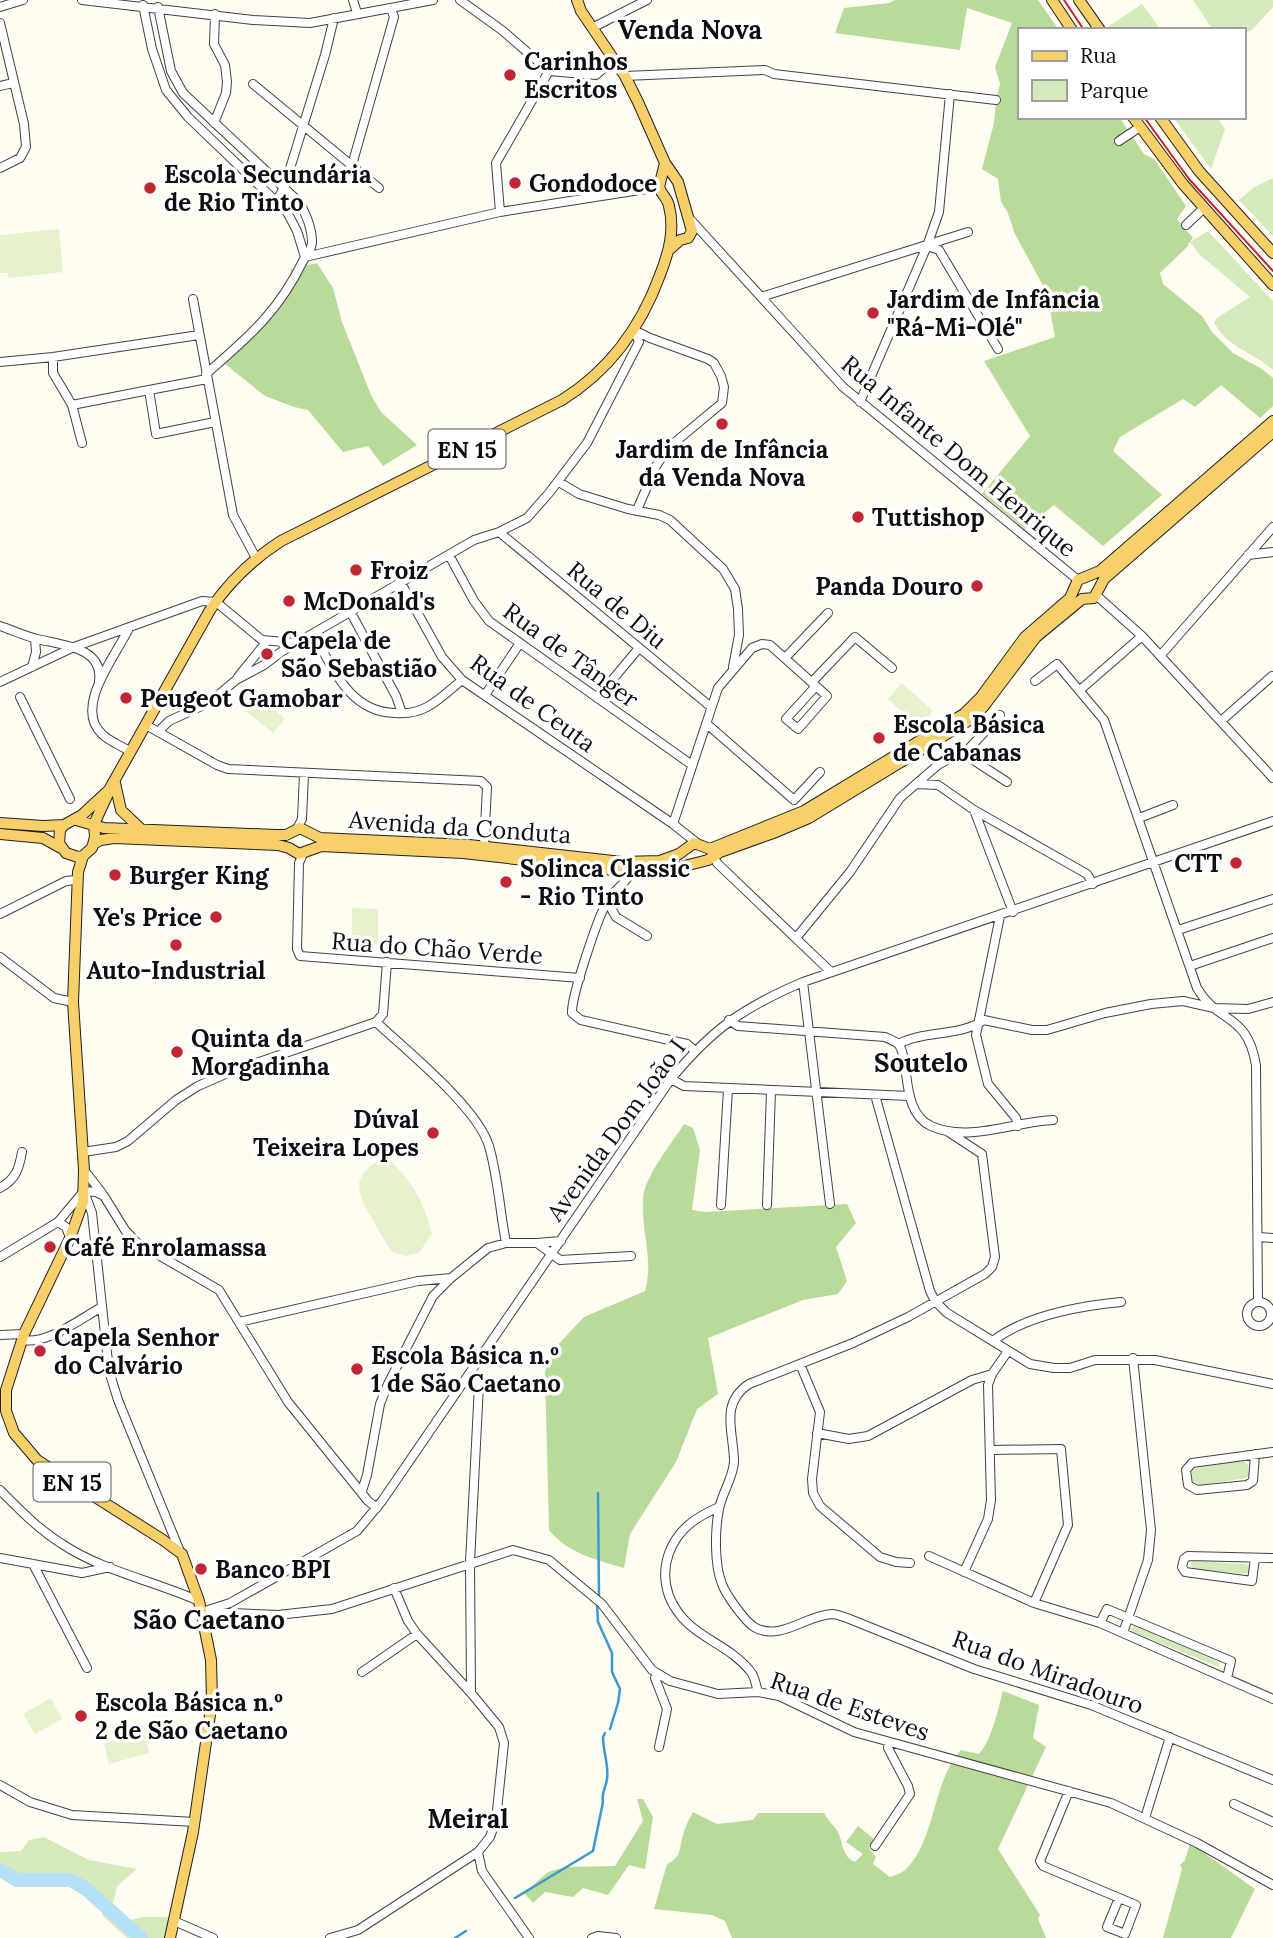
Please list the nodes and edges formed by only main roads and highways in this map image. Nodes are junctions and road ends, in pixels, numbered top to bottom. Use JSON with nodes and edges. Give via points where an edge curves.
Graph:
{"nodes":[{"id":1,"x":577,"y":0,"type":"edge"},
{"id":2,"x":1052,"y":0,"type":"edge"},
{"id":3,"x":1079,"y":0,"type":"edge"},
{"id":4,"x":1071,"y":28,"type":"edge"},
{"id":5,"x":1099,"y":28,"type":"edge"},
{"id":6,"x":1134,"y":119,"type":"edge"},
{"id":7,"x":1161,"y":119,"type":"edge"},
{"id":8,"x":665,"y":163,"type":"junction"},
{"id":9,"x":676,"y":179,"type":"junction"},
{"id":10,"x":660,"y":184,"type":"junction"},
{"id":11,"x":671,"y":232,"type":"junction"},
{"id":12,"x":684,"y":239,"type":"junction"},
{"id":13,"x":670,"y":249,"type":"junction"},
{"id":14,"x":1273,"y":253,"type":"edge"},
{"id":15,"x":1273,"y":285,"type":"edge"},
{"id":16,"x":1273,"y":421,"type":"edge"},
{"id":17,"x":1273,"y":432,"type":"edge"},
{"id":18,"x":1078,"y":582,"type":"junction"},
{"id":19,"x":1097,"y":595,"type":"junction"},
{"id":20,"x":1082,"y":600,"type":"junction"},
{"id":21,"x":115,"y":779,"type":"junction"},
{"id":22,"x":76,"y":820,"type":"junction"},
{"id":23,"x":0,"y":823,"type":"edge"},
{"id":24,"x":64,"y":825,"type":"junction"},
{"id":25,"x":92,"y":827,"type":"junction"},
{"id":26,"x":301,"y":829,"type":"junction"},
{"id":27,"x":142,"y":830,"type":"junction"},
{"id":28,"x":0,"y":834,"type":"edge"},
{"id":29,"x":95,"y":843,"type":"junction"},
{"id":30,"x":64,"y":851,"type":"junction"},
{"id":31,"x":299,"y":853,"type":"junction"},
{"id":32,"x":83,"y":856,"type":"junction"},
{"id":33,"x":712,"y":857,"type":"junction"},
{"id":34,"x":77,"y":880,"type":"junction"},
{"id":35,"x":170,"y":1938,"type":"edge"}],
"edges":[{"from":1,"to":8,"type":"main road","via":[[625,76]]},
{"from":2,"to":4,"type":"main road"},
{"from":3,"to":5,"type":"main road"},
{"from":6,"to":15,"type":"main road","via":[[1160,156]]},
{"from":7,"to":14,"type":"main road","via":[[1199,171]]},
{"from":8,"to":9,"type":"main road"},
{"from":8,"to":10,"type":"main road"},
{"from":9,"to":10,"type":"main road","via":[[668,177]]},
{"from":9,"to":12,"type":"main road","via":[[692,231]]},
{"from":10,"to":11,"type":"main road","via":[[669,204]]},
{"from":11,"to":12,"type":"main road"},
{"from":11,"to":13,"type":"main road"},
{"from":12,"to":13,"type":"main road"},
{"from":13,"to":21,"type":"main road","number":"EN 15","via":[[634,330],[610,360],[571,394],[281,541],[256,558],[216,602]]},
{"from":16,"to":18,"type":"main road","via":[[1102,569]]},
{"from":17,"to":19,"type":"main road","via":[[1104,579]]},
{"from":18,"to":19,"type":"main road","via":[[1096,581]]},
{"from":18,"to":20,"type":"main road"},
{"from":18,"to":33,"type":"main road","via":[[1070,598],[1025,636],[964,714],[804,811]]},
{"from":19,"to":20,"type":"main road"},
{"from":20,"to":33,"type":"main road","via":[[1029,644],[968,721],[809,818]]},
{"from":21,"to":22,"type":"main road","number":"EN 15","via":[[100,800]]},
{"from":21,"to":25,"type":"main road","number":"EN 15"},
{"from":21,"to":27,"type":"main road","via":[[121,810]]},
{"from":22,"to":24,"type":"main road","number":"EN 15"},
{"from":22,"to":25,"type":"main road"},
{"from":23,"to":24,"type":"main road"},
{"from":24,"to":30,"type":"main road","number":"EN 15","via":[[59,836]]},
{"from":25,"to":27,"type":"main road","name":"Avenida da Conduta"},
{"from":25,"to":29,"type":"main road","number":"EN 15"},
{"from":26,"to":27,"type":"main road","name":"Avenida da Conduta","via":[[278,835]]},
{"from":26,"to":31,"type":"main road","via":[[288,840]]},
{"from":26,"to":31,"type":"main road","via":[[313,841]]},
{"from":26,"to":33,"type":"main road","name":"Avenida da Conduta","via":[[320,838],[484,846],[622,862],[669,858],[692,843],[689,853]]},
{"from":28,"to":30,"type":"main road","via":[[43,838]]},
{"from":29,"to":31,"type":"main road","name":"Avenida da Conduta","via":[[114,838],[278,845]]},
{"from":29,"to":32,"type":"main road","number":"EN 15"},
{"from":30,"to":32,"type":"main road"},
{"from":30,"to":34,"type":"main road","number":"EN 15"},
{"from":31,"to":33,"type":"main road","name":"Avenida da Conduta","via":[[321,846],[463,853],[631,872],[668,870]]},
{"from":32,"to":34,"type":"main road","number":"EN 15"},
{"from":34,"to":35,"type":"main road","number":"EN 15","via":[[74,1002],[84,1191],[79,1217],[12,1367],[6,1411],[14,1433],[37,1460],[181,1554],[199,1601],[211,1660],[212,1701]]}]}
